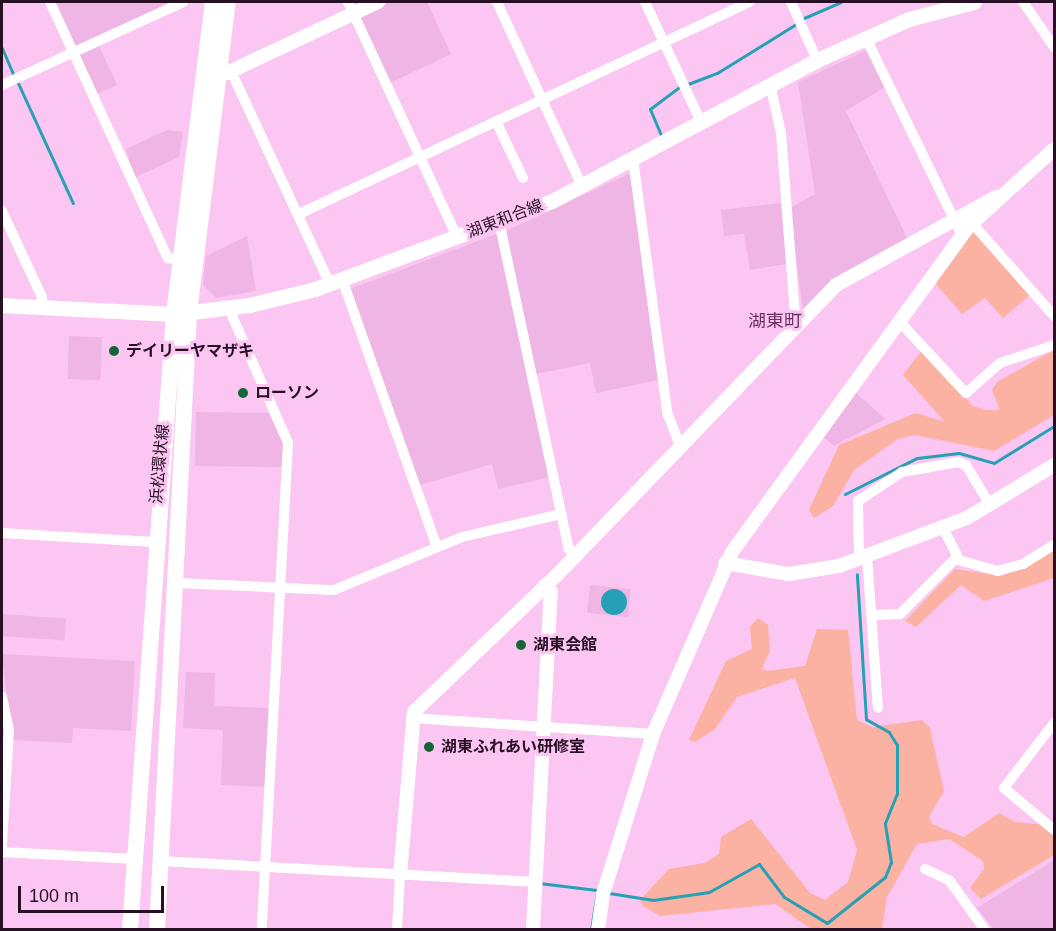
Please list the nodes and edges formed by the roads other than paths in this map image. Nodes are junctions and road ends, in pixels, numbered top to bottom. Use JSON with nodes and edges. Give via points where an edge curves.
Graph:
{"nodes":[{"id":1,"x":50,"y":2,"type":"edge"},
{"id":2,"x":183,"y":2,"type":"edge"},
{"id":3,"x":213,"y":2,"type":"edge"},
{"id":4,"x":228,"y":2,"type":"edge"},
{"id":5,"x":378,"y":2,"type":"edge"},
{"id":6,"x":497,"y":2,"type":"edge"},
{"id":7,"x":645,"y":2,"type":"edge"},
{"id":8,"x":750,"y":2,"type":"edge"},
{"id":9,"x":792,"y":2,"type":"edge"},
{"id":10,"x":974,"y":2,"type":"edge"},
{"id":11,"x":1023,"y":2,"type":"edge"},
{"id":12,"x":351,"y":7,"type":"edge"},
{"id":13,"x":866,"y":38,"type":"junction"},
{"id":14,"x":664,"y":43,"type":"junction"},
{"id":15,"x":1054,"y":47,"type":"edge"},
{"id":16,"x":73,"y":52,"type":"junction"},
{"id":17,"x":817,"y":60,"type":"junction"},
{"id":18,"x":224,"y":71,"type":"junction"},
{"id":19,"x":770,"y":84,"type":"junction"},
{"id":20,"x":2,"y":85,"type":"edge"},
{"id":21,"x":542,"y":100,"type":"junction"},
{"id":22,"x":496,"y":120,"type":"junction"},
{"id":23,"x":701,"y":122,"type":"junction"},
{"id":24,"x":1054,"y":149,"type":"edge"},
{"id":25,"x":421,"y":158,"type":"junction"},
{"id":26,"x":633,"y":159,"type":"junction"},
{"id":27,"x":523,"y":178,"type":"dead end"},
{"id":28,"x":582,"y":186,"type":"junction"},
{"id":29,"x":996,"y":197,"type":"junction"},
{"id":30,"x":2,"y":211,"type":"edge"},
{"id":31,"x":299,"y":214,"type":"junction"},
{"id":32,"x":499,"y":221,"type":"junction"},
{"id":33,"x":954,"y":221,"type":"junction"},
{"id":34,"x":972,"y":223,"type":"junction"},
{"id":35,"x":457,"y":237,"type":"junction"},
{"id":36,"x":962,"y":237,"type":"junction"},
{"id":37,"x":179,"y":260,"type":"junction"},
{"id":38,"x":336,"y":281,"type":"junction"},
{"id":39,"x":2,"y":305,"type":"edge"},
{"id":40,"x":41,"y":308,"type":"junction"},
{"id":41,"x":229,"y":309,"type":"junction"},
{"id":42,"x":181,"y":313,"type":"junction"},
{"id":43,"x":1054,"y":316,"type":"edge"},
{"id":44,"x":802,"y":321,"type":"junction"},
{"id":45,"x":899,"y":321,"type":"junction"},
{"id":46,"x":1054,"y":345,"type":"edge"},
{"id":47,"x":680,"y":446,"type":"junction"},
{"id":48,"x":1054,"y":465,"type":"edge"},
{"id":49,"x":990,"y":505,"type":"junction"},
{"id":50,"x":561,"y":514,"type":"junction"},
{"id":51,"x":942,"y":528,"type":"junction"},
{"id":52,"x":2,"y":533,"type":"edge"},
{"id":53,"x":154,"y":542,"type":"junction"},
{"id":54,"x":1054,"y":545,"type":"edge"},
{"id":55,"x":437,"y":547,"type":"junction"},
{"id":56,"x":575,"y":555,"type":"junction"},
{"id":57,"x":863,"y":558,"type":"junction"},
{"id":58,"x":956,"y":558,"type":"junction"},
{"id":59,"x":725,"y":563,"type":"junction"},
{"id":60,"x":177,"y":583,"type":"junction"},
{"id":61,"x":545,"y":585,"type":"junction"},
{"id":62,"x":281,"y":588,"type":"junction"},
{"id":63,"x":873,"y":615,"type":"junction"},
{"id":64,"x":2,"y":697,"type":"edge"},
{"id":65,"x":878,"y":708,"type":"dead end"},
{"id":66,"x":411,"y":718,"type":"junction"},
{"id":67,"x":1054,"y":723,"type":"edge"},
{"id":68,"x":543,"y":725,"type":"junction"},
{"id":69,"x":653,"y":734,"type":"junction"},
{"id":70,"x":1054,"y":831,"type":"edge"},
{"id":71,"x":2,"y":846,"type":"edge"},
{"id":72,"x":2,"y":852,"type":"edge"},
{"id":73,"x":135,"y":859,"type":"junction"},
{"id":74,"x":162,"y":861,"type":"junction"},
{"id":75,"x":267,"y":867,"type":"junction"},
{"id":76,"x":925,"y":869,"type":"dead end"},
{"id":77,"x":400,"y":875,"type":"junction"},
{"id":78,"x":533,"y":882,"type":"junction"},
{"id":79,"x":130,"y":930,"type":"edge"},
{"id":80,"x":156,"y":930,"type":"edge"},
{"id":81,"x":262,"y":930,"type":"edge"},
{"id":82,"x":397,"y":930,"type":"edge"},
{"id":83,"x":533,"y":930,"type":"edge"},
{"id":84,"x":598,"y":930,"type":"edge"},
{"id":85,"x":985,"y":930,"type":"edge"}],
"edges":[{"from":1,"to":16,"type":"street"},
{"from":2,"to":16,"type":"street"},
{"from":3,"to":37,"type":"main road","name":"浜松環状線"},
{"from":4,"to":18,"type":"main road","name":"浜松環状線"},
{"from":5,"to":12,"type":"street"},
{"from":6,"to":21,"type":"street"},
{"from":7,"to":14,"type":"street"},
{"from":8,"to":14,"type":"street"},
{"from":9,"to":17,"type":"street"},
{"from":10,"to":13,"type":"main road","name":"湖東和合線","via":[[924,14]]},
{"from":11,"to":15,"type":"street"},
{"from":12,"to":18,"type":"street"},
{"from":12,"to":25,"type":"street"},
{"from":13,"to":17,"type":"main road","name":"湖東和合線"},
{"from":13,"to":33,"type":"street"},
{"from":14,"to":21,"type":"street"},
{"from":14,"to":23,"type":"street"},
{"from":16,"to":20,"type":"street"},
{"from":16,"to":37,"type":"street","via":[[168,258]]},
{"from":17,"to":19,"type":"main road","name":"湖東和合線"},
{"from":18,"to":31,"type":"street"},
{"from":18,"to":42,"type":"main road","name":"浜松環状線"},
{"from":19,"to":23,"type":"main road","name":"湖東和合線"},
{"from":19,"to":44,"type":"street","via":[[781,133],[795,315]]},
{"from":21,"to":22,"type":"street"},
{"from":21,"to":28,"type":"street"},
{"from":22,"to":25,"type":"street"},
{"from":22,"to":27,"type":"street"},
{"from":23,"to":26,"type":"main road","name":"湖東和合線"},
{"from":24,"to":29,"type":"street"},
{"from":25,"to":31,"type":"street"},
{"from":25,"to":35,"type":"street"},
{"from":26,"to":28,"type":"main road","name":"湖東和合線"},
{"from":26,"to":47,"type":"street","via":[[667,412]]},
{"from":28,"to":32,"type":"main road","name":"湖東和合線"},
{"from":29,"to":33,"type":"street"},
{"from":29,"to":34,"type":"street"},
{"from":30,"to":40,"type":"street","via":[[42,297]]},
{"from":31,"to":38,"type":"street"},
{"from":32,"to":35,"type":"main road","name":"湖東和合線"},
{"from":32,"to":50,"type":"street"},
{"from":33,"to":36,"type":"street"},
{"from":33,"to":44,"type":"street","via":[[837,285]]},
{"from":34,"to":36,"type":"street"},
{"from":34,"to":43,"type":"street"},
{"from":35,"to":38,"type":"main road","name":"湖東和合線"},
{"from":36,"to":45,"type":"street"},
{"from":37,"to":42,"type":"main road","name":"浜松環状線"},
{"from":38,"to":41,"type":"main road","name":"湖東和合線"},
{"from":38,"to":55,"type":"street"},
{"from":39,"to":40,"type":"main road","name":"湖東和合線"},
{"from":40,"to":42,"type":"main road","name":"湖東和合線"},
{"from":41,"to":42,"type":"main road","name":"湖東和合線"},
{"from":41,"to":62,"type":"street","via":[[288,443]]},
{"from":42,"to":53,"type":"main road","name":"浜松環状線"},
{"from":42,"to":60,"type":"main road","name":"浜松環状線"},
{"from":44,"to":47,"type":"street"},
{"from":45,"to":46,"type":"street","via":[[966,393],[1000,363]]},
{"from":45,"to":59,"type":"street"},
{"from":47,"to":56,"type":"street"},
{"from":48,"to":49,"type":"street"},
{"from":49,"to":51,"type":"street"},
{"from":49,"to":57,"type":"street","via":[[966,465],[958,462],[902,472],[858,501]]},
{"from":50,"to":55,"type":"street"},
{"from":50,"to":56,"type":"street"},
{"from":51,"to":57,"type":"street"},
{"from":51,"to":58,"type":"street"},
{"from":52,"to":53,"type":"street"},
{"from":53,"to":73,"type":"main road","name":"浜松環状線"},
{"from":54,"to":58,"type":"street","via":[[1023,564],[997,571]]},
{"from":55,"to":62,"type":"street","via":[[334,590]]},
{"from":56,"to":61,"type":"street"},
{"from":57,"to":59,"type":"street","via":[[797,574]]},
{"from":57,"to":63,"type":"street"},
{"from":58,"to":63,"type":"street","via":[[900,614]]},
{"from":59,"to":69,"type":"street"},
{"from":60,"to":62,"type":"street"},
{"from":60,"to":74,"type":"main road","name":"浜松環状線"},
{"from":61,"to":66,"type":"street"},
{"from":61,"to":68,"type":"street","via":[[551,592]]},
{"from":62,"to":75,"type":"street"},
{"from":63,"to":65,"type":"street"},
{"from":64,"to":71,"type":"street","via":[[9,730]]},
{"from":66,"to":68,"type":"street"},
{"from":66,"to":77,"type":"street"},
{"from":67,"to":70,"type":"street","via":[[1004,788]]},
{"from":68,"to":69,"type":"street"},
{"from":68,"to":78,"type":"street"},
{"from":69,"to":84,"type":"street","via":[[603,894]]},
{"from":72,"to":73,"type":"street"},
{"from":73,"to":79,"type":"main road","name":"浜松環状線"},
{"from":74,"to":75,"type":"street"},
{"from":74,"to":80,"type":"main road","name":"浜松環状線"},
{"from":75,"to":77,"type":"street"},
{"from":75,"to":81,"type":"street"},
{"from":76,"to":85,"type":"street","via":[[949,880]]},
{"from":77,"to":78,"type":"street"},
{"from":77,"to":82,"type":"street"},
{"from":78,"to":83,"type":"street"}]}
